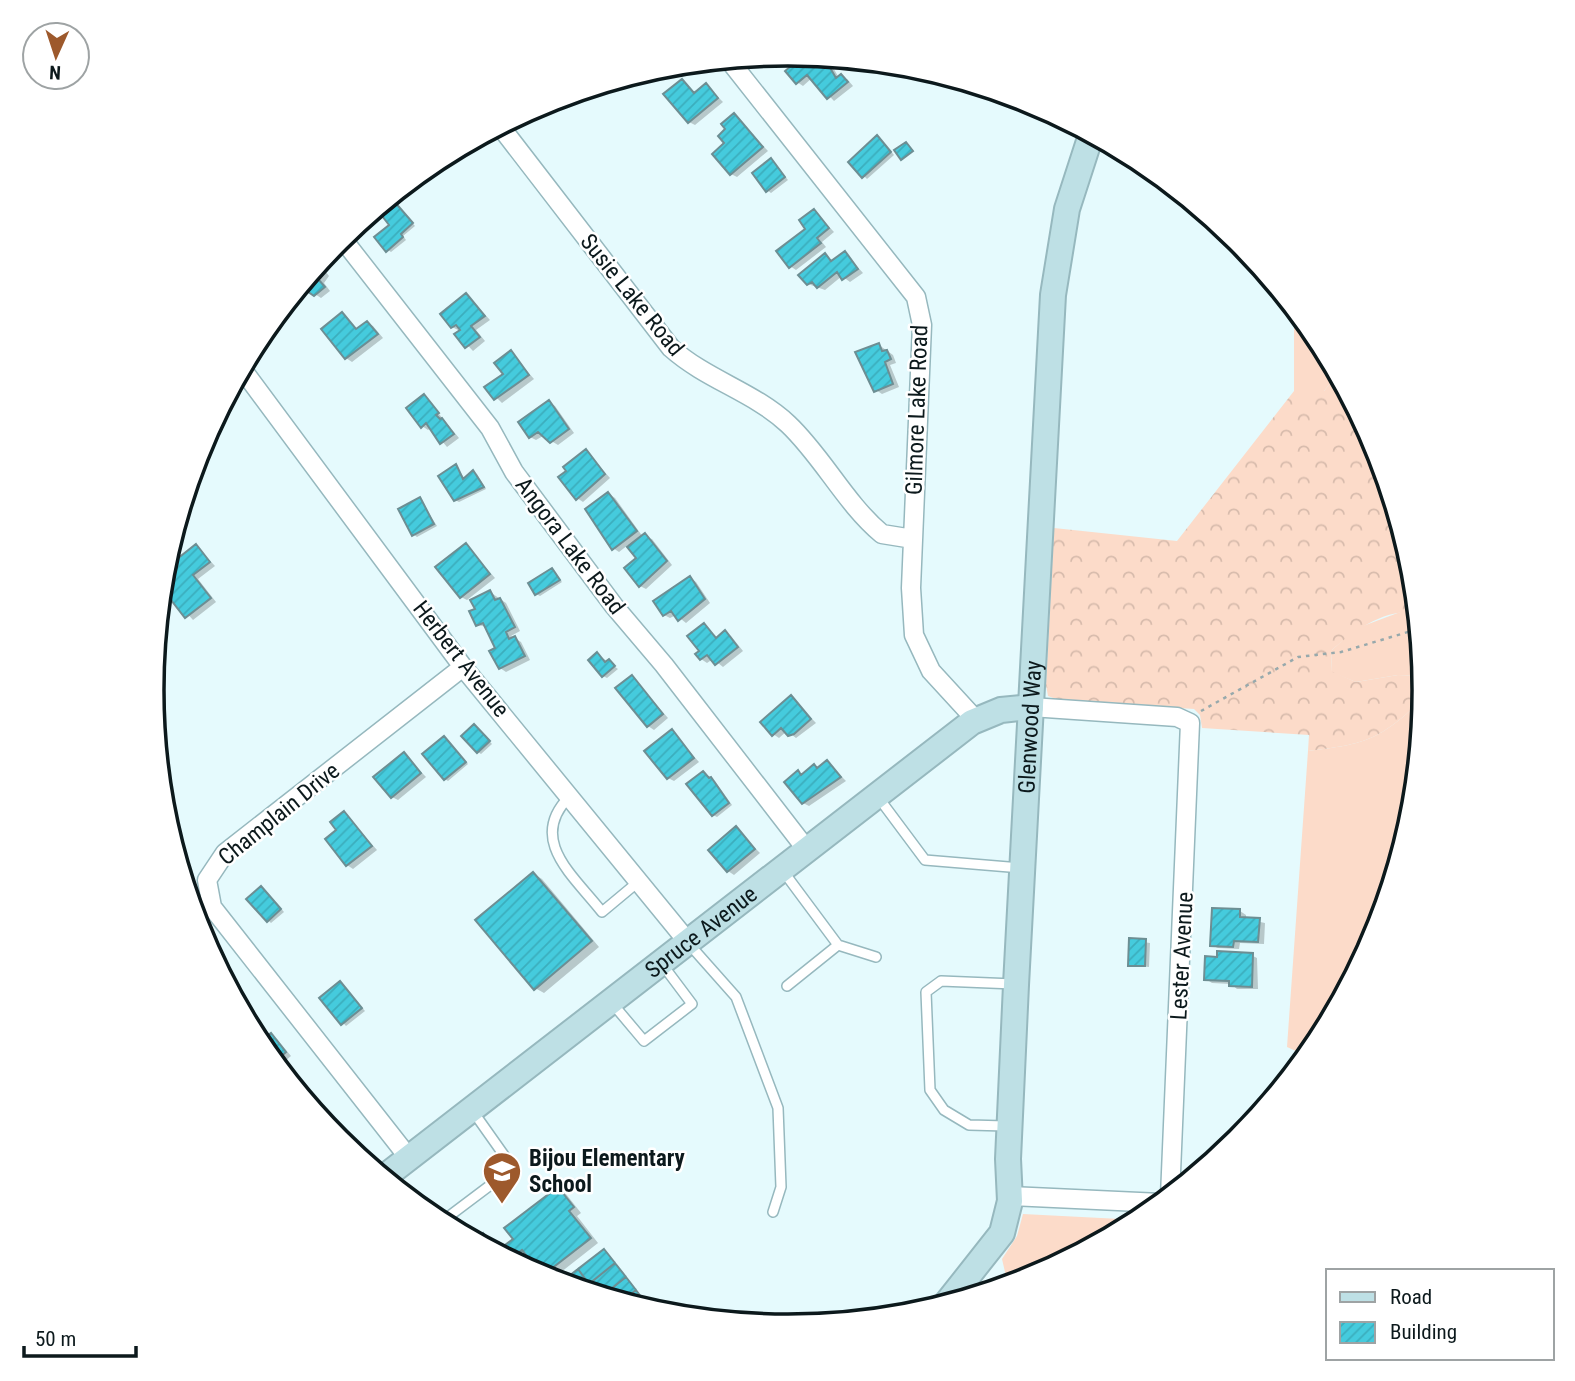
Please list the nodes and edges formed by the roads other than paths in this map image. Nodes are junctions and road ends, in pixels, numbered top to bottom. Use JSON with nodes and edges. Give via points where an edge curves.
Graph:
{"nodes":[{"id":1,"x":736,"y":69,"type":"edge"},
{"id":2,"x":506,"y":134,"type":"edge"},
{"id":3,"x":1088,"y":144,"type":"edge"},
{"id":4,"x":349,"y":247,"type":"edge"},
{"id":5,"x":248,"y":377,"type":"edge"},
{"id":6,"x":912,"y":540,"type":"junction"},
{"id":7,"x":463,"y":667,"type":"junction"},
{"id":8,"x":1031,"y":707,"type":"junction"},
{"id":9,"x":976,"y":720,"type":"junction"},
{"id":10,"x":877,"y":795,"type":"junction"},
{"id":11,"x":569,"y":797,"type":"junction"},
{"id":12,"x":807,"y":850,"type":"junction"},
{"id":13,"x":782,"y":869,"type":"junction"},
{"id":14,"x":1022,"y":869,"type":"junction"},
{"id":15,"x":638,"y":882,"type":"junction"},
{"id":16,"x":688,"y":942,"type":"junction"},
{"id":17,"x":838,"y":945,"type":"junction"},
{"id":18,"x":876,"y":957,"type":"dead end"},
{"id":19,"x":661,"y":963,"type":"junction"},
{"id":20,"x":1016,"y":985,"type":"junction"},
{"id":21,"x":787,"y":986,"type":"dead end"},
{"id":22,"x":611,"y":1002,"type":"junction"},
{"id":23,"x":472,"y":1110,"type":"junction"},
{"id":24,"x":1009,"y":1126,"type":"junction"},
{"id":25,"x":409,"y":1158,"type":"junction"},
{"id":26,"x":391,"y":1172,"type":"edge"},
{"id":27,"x":1171,"y":1183,"type":"edge"},
{"id":28,"x":1010,"y":1196,"type":"junction"},
{"id":29,"x":1144,"y":1202,"type":"edge"},
{"id":30,"x":773,"y":1212,"type":"dead end"},
{"id":31,"x":450,"y":1215,"type":"edge"},
{"id":32,"x":956,"y":1291,"type":"edge"}],
"edges":[{"from":1,"to":6,"type":"street","name":"Gilmore Lake Road","via":[[916,297],[922,325]]},
{"from":2,"to":6,"type":"street","name":"Susie Lake Road","via":[[671,348],[704,374],[762,404],[787,423],[883,534]]},
{"from":3,"to":8,"type":"street","name":"Glenwood Way","via":[[1058,253]]},
{"from":4,"to":12,"type":"street","name":"Angora Lake Road","via":[[491,428],[519,478],[614,606]]},
{"from":5,"to":7,"type":"street","name":"Herbert Avenue"},
{"from":6,"to":9,"type":"street","name":"Gilmore Lake Road","via":[[911,613],[917,644],[944,688]]},
{"from":7,"to":11,"type":"street","name":"Herbert Avenue"},
{"from":7,"to":25,"type":"street","name":"Champlain Drive","via":[[225,853],[207,880],[212,907]]},
{"from":8,"to":9,"type":"street","name":"Spruce Avenue","via":[[1001,710]]},
{"from":8,"to":14,"type":"street","name":"Glenwood Way"},
{"from":8,"to":27,"type":"street","name":"Lester Avenue","via":[[1166,716],[1185,720],[1192,731]]},
{"from":9,"to":10,"type":"street","name":"Spruce Avenue"},
{"from":10,"to":12,"type":"street","name":"Spruce Avenue"},
{"from":10,"to":14,"type":"lane","via":[[925,860]]},
{"from":11,"to":15,"type":"street","name":"Herbert Avenue"},
{"from":11,"to":15,"type":"lane","via":[[555,811],[550,827],[553,848],[602,912]]},
{"from":12,"to":13,"type":"street","name":"Spruce Avenue"},
{"from":13,"to":16,"type":"street","name":"Spruce Avenue"},
{"from":13,"to":17,"type":"lane"},
{"from":14,"to":20,"type":"street","name":"Glenwood Way"},
{"from":15,"to":16,"type":"street","name":"Herbert Avenue"},
{"from":16,"to":19,"type":"street","name":"Spruce Avenue"},
{"from":16,"to":30,"type":"lane","via":[[736,997],[778,1108],[781,1187]]},
{"from":17,"to":18,"type":"lane"},
{"from":17,"to":21,"type":"lane"},
{"from":19,"to":22,"type":"street","name":"Spruce Avenue"},
{"from":19,"to":22,"type":"lane","via":[[692,1003],[644,1041]]},
{"from":20,"to":24,"type":"street","name":"Glenwood Way"},
{"from":20,"to":24,"type":"lane","via":[[941,981],[926,992],[930,1090],[944,1110],[969,1125]]},
{"from":22,"to":23,"type":"street","name":"Spruce Avenue"},
{"from":23,"to":25,"type":"street","name":"Spruce Avenue"},
{"from":23,"to":31,"type":"lane","via":[[513,1168]]},
{"from":24,"to":28,"type":"street","name":"Glenwood Way"},
{"from":25,"to":26,"type":"street","name":"Spruce Avenue"},
{"from":28,"to":29,"type":"street"},
{"from":28,"to":32,"type":"street","name":"Glenwood Way","via":[[1002,1233]]}]}
